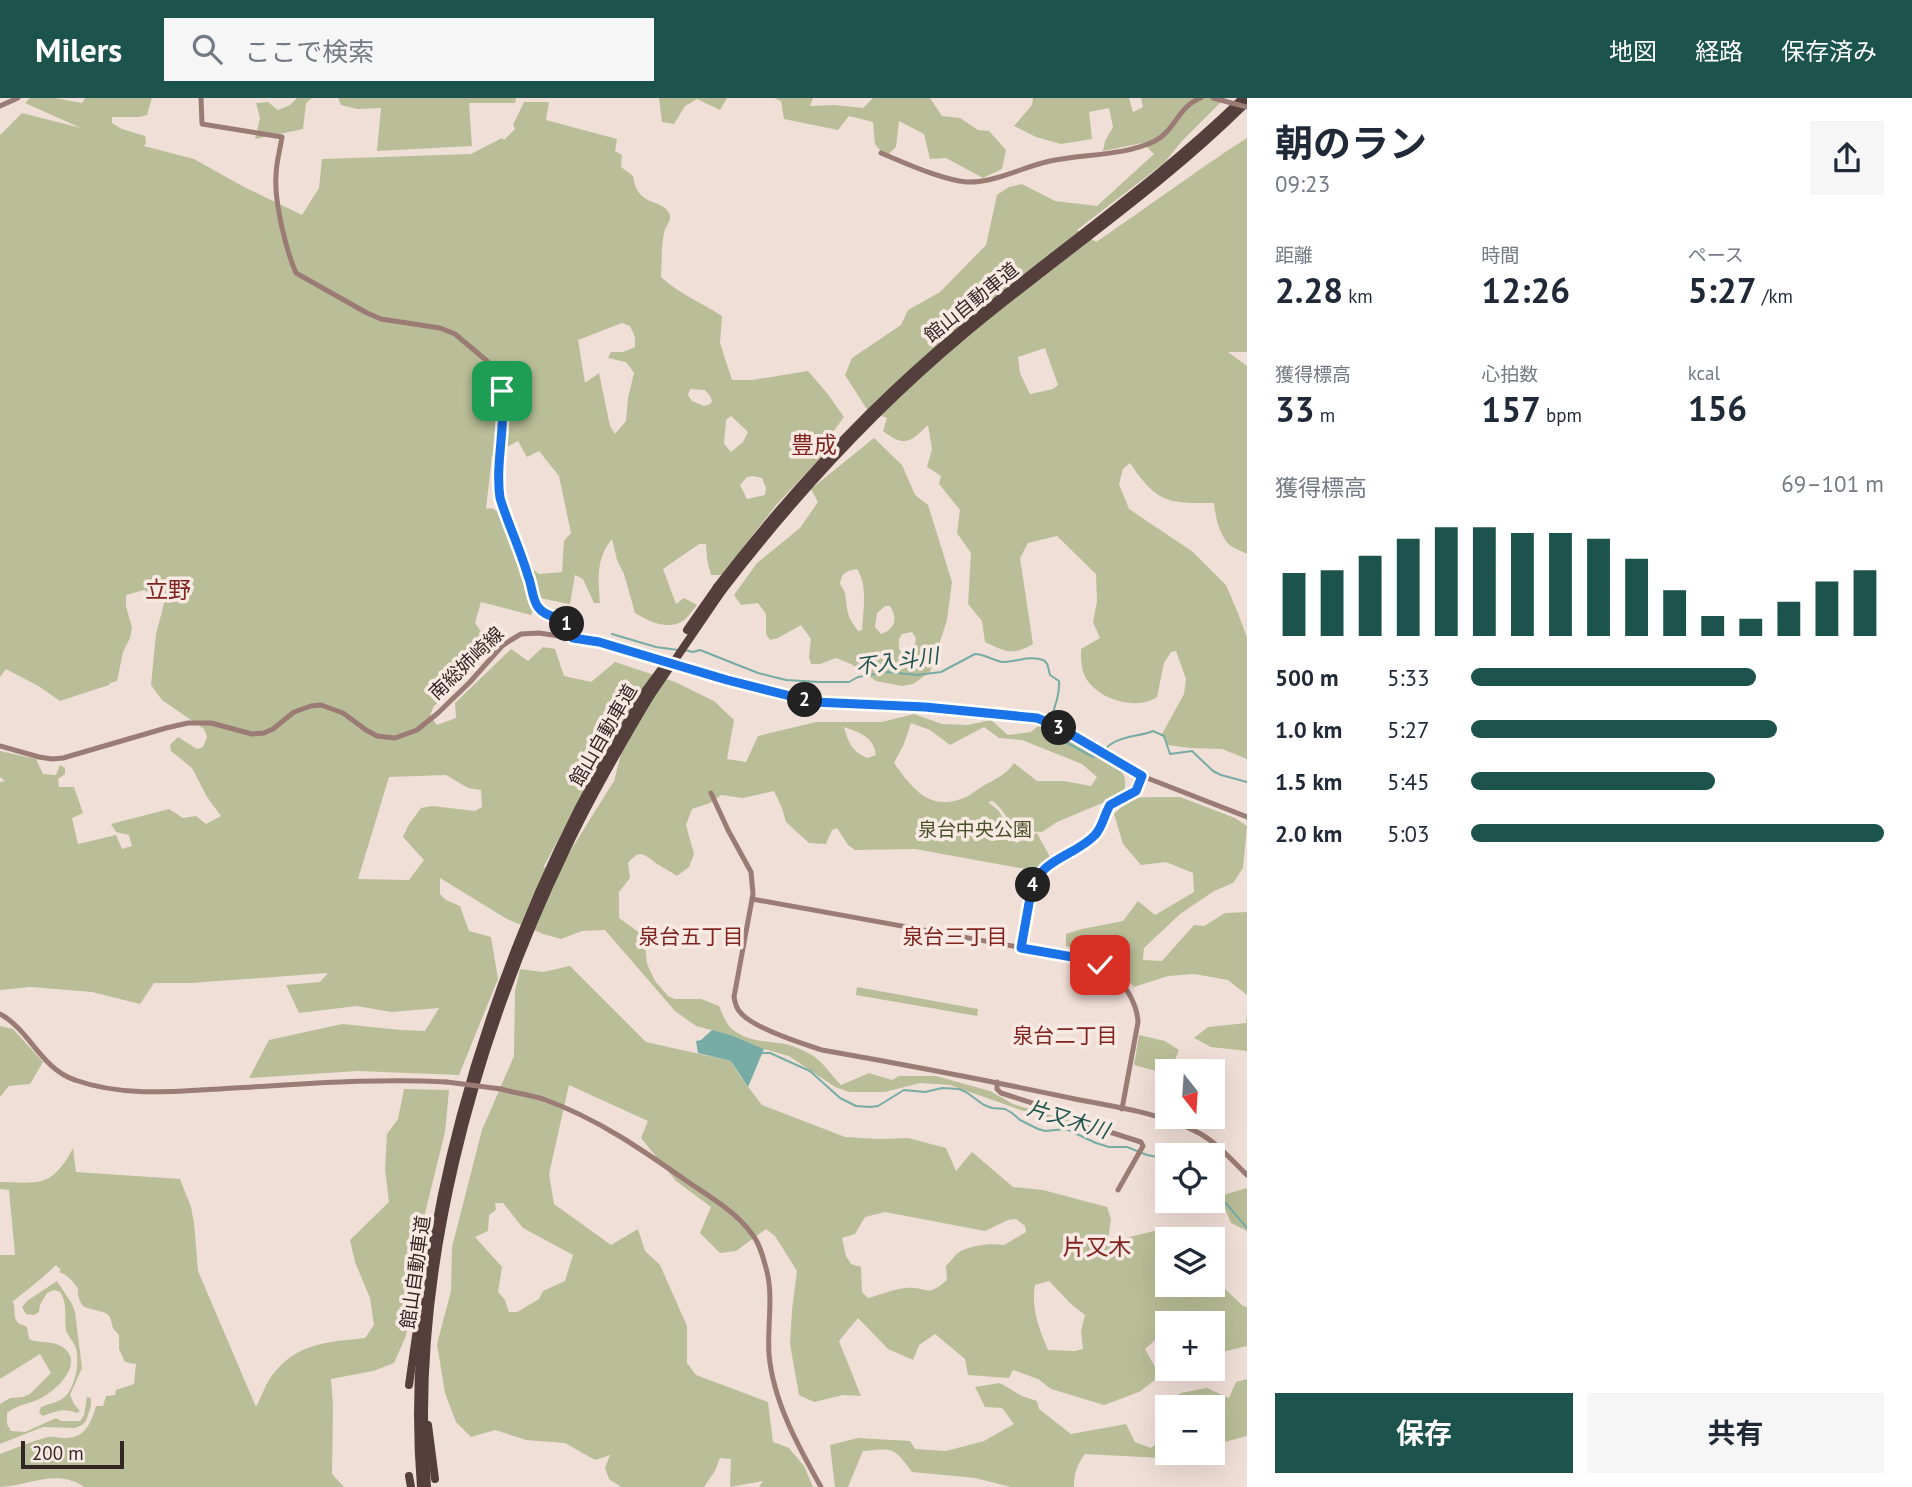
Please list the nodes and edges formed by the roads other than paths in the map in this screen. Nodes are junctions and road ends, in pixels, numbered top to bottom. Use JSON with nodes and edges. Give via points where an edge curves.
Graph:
{"nodes":[{"id":1,"x":18,"y":98,"type":"edge"},
{"id":2,"x":201,"y":98,"type":"edge"},
{"id":3,"x":1201,"y":98,"type":"edge"},
{"id":4,"x":1213,"y":98,"type":"edge"},
{"id":5,"x":1243,"y":98,"type":"edge"},
{"id":6,"x":1247,"y":104,"type":"edge"},
{"id":7,"x":0,"y":106,"type":"edge"},
{"id":8,"x":881,"y":153,"type":"dead end"},
{"id":9,"x":720,"y":589,"type":"junction"},
{"id":10,"x":573,"y":638,"type":"junction"},
{"id":11,"x":648,"y":692,"type":"junction"},
{"id":12,"x":0,"y":746,"type":"edge"},
{"id":13,"x":1142,"y":776,"type":"junction"},
{"id":14,"x":711,"y":793,"type":"dead end"},
{"id":15,"x":1247,"y":817,"type":"edge"},
{"id":16,"x":752,"y":899,"type":"junction"},
{"id":17,"x":1021,"y":948,"type":"junction"},
{"id":18,"x":0,"y":1014,"type":"edge"},
{"id":19,"x":997,"y":1082,"type":"junction"},
{"id":20,"x":1122,"y":1109,"type":"junction"},
{"id":21,"x":1247,"y":1175,"type":"edge"},
{"id":22,"x":1118,"y":1190,"type":"dead end"},
{"id":23,"x":432,"y":1250,"type":"junction"},
{"id":24,"x":426,"y":1352,"type":"junction"},
{"id":25,"x":409,"y":1385,"type":"dead end"},
{"id":26,"x":409,"y":1476,"type":"dead end"},
{"id":27,"x":435,"y":1479,"type":"dead end"},
{"id":28,"x":411,"y":1487,"type":"edge"},
{"id":29,"x":421,"y":1487,"type":"edge"},
{"id":30,"x":427,"y":1487,"type":"edge"},
{"id":31,"x":821,"y":1487,"type":"edge"}],
"edges":[{"from":1,"to":7,"type":"street"},
{"from":2,"to":10,"type":"street","via":[[202,124],[282,137],[275,175],[296,273],[382,319],[455,334],[491,366],[503,400],[500,498],[537,606],[570,626]]},
{"from":3,"to":8,"type":"street","via":[[1184,107],[1169,130],[1153,142],[1045,162],[980,182],[954,180]]},
{"from":4,"to":6,"type":"street","bridge":true},
{"from":5,"to":9,"type":"highway","name":"館山自動車道","via":[[1167,167],[999,298],[897,386],[796,489]]},
{"from":6,"to":9,"type":"highway","name":"館山自動車道","via":[[901,390],[821,471]]},
{"from":9,"to":11,"type":"highway","name":"館山自動車道","bridge":true},
{"from":10,"to":12,"type":"street","name":"南総姉崎線","via":[[521,634],[502,646],[438,713],[417,730],[395,738],[377,736],[343,713],[321,705],[294,712],[264,733],[188,723],[52,759]]},
{"from":10,"to":13,"type":"street","name":"南総姉崎線","via":[[814,702],[1037,718]]},
{"from":11,"to":23,"type":"highway","name":"館山自動車道","via":[[586,794],[514,953],[469,1088]]},
{"from":11,"to":24,"type":"highway","name":"館山自動車道","via":[[533,922],[494,1028],[449,1194]]},
{"from":13,"to":15,"type":"street","name":"南総姉崎線"},
{"from":13,"to":17,"type":"street","via":[[1136,791],[1110,805],[1102,826],[1088,842],[1037,876]]},
{"from":14,"to":16,"type":"street","via":[[751,872]]},
{"from":16,"to":17,"type":"street"},
{"from":16,"to":19,"type":"street","via":[[734,997],[747,1019],[822,1050]]},
{"from":17,"to":20,"type":"street","via":[[1100,965],[1131,996],[1138,1022]]},
{"from":18,"to":31,"type":"street","bridge":true,"via":[[16,1024],[57,1071],[100,1087],[174,1091],[381,1080],[447,1082],[543,1100],[609,1129],[724,1207],[752,1233],[767,1271],[769,1357],[778,1396]]},
{"from":19,"to":20,"type":"street"},
{"from":19,"to":22,"type":"street","via":[[1001,1093],[1141,1142],[1143,1146]]},
{"from":20,"to":21,"type":"street","via":[[1202,1135]]},
{"from":23,"to":25,"type":"highway"},
{"from":23,"to":29,"type":"highway","name":"館山自動車道","via":[[419,1373]]},
{"from":24,"to":27,"type":"highway"},
{"from":24,"to":30,"type":"highway","name":"館山自動車道"},
{"from":26,"to":28,"type":"highway"}]}
